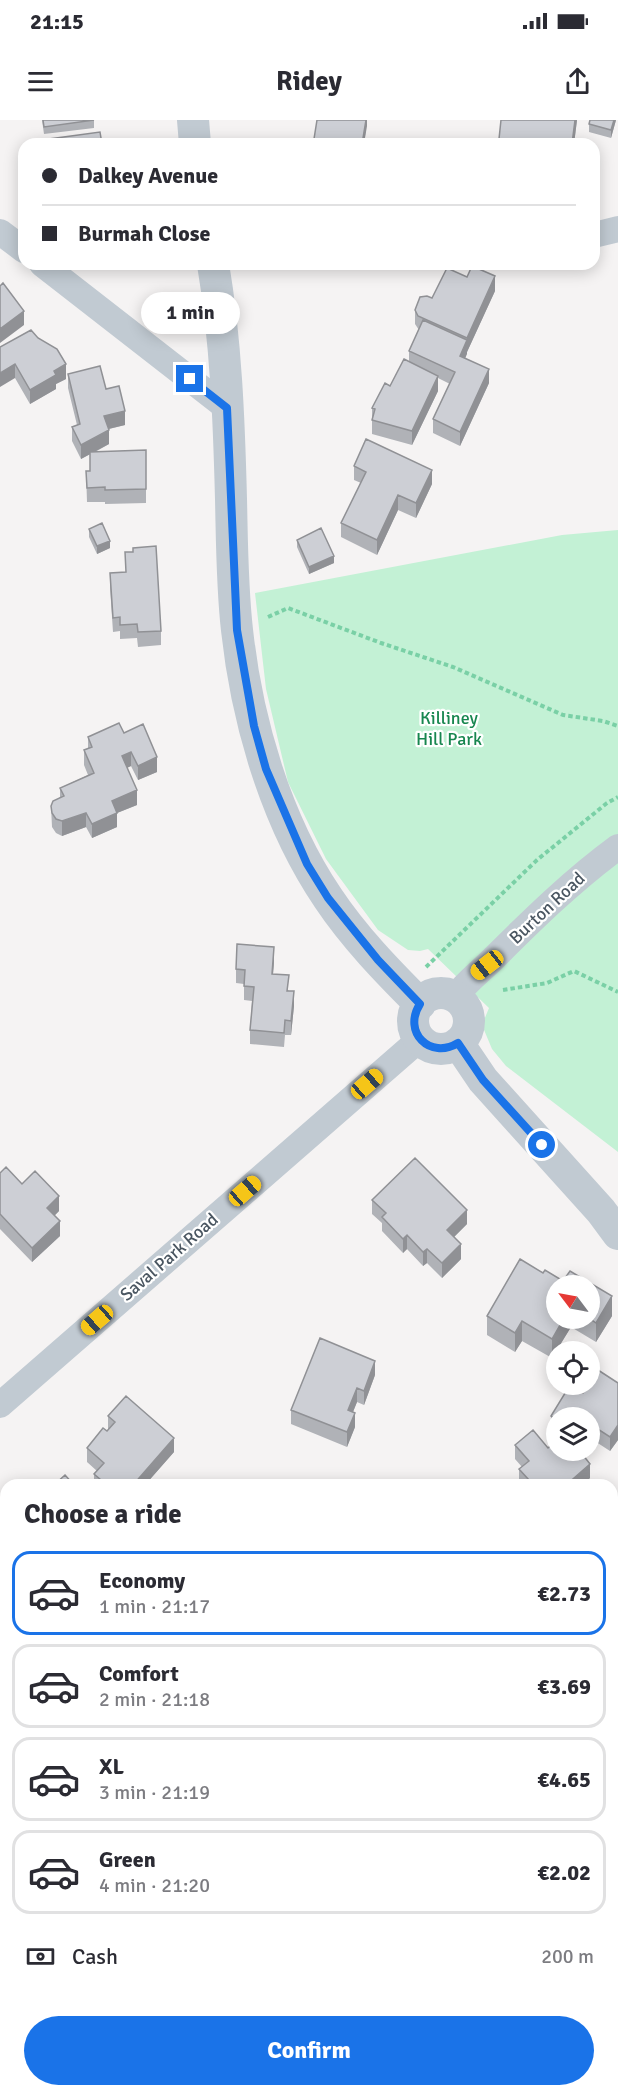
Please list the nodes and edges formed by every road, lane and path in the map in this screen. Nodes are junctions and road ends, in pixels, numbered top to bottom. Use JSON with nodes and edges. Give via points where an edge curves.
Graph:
{"nodes":[{"id":1,"x":193,"y":120,"type":"edge"},
{"id":2,"x":194,"y":138,"type":"edge"},
{"id":3,"x":618,"y":229,"type":"edge"},
{"id":4,"x":0,"y":232,"type":"edge"},
{"id":5,"x":600,"y":234,"type":"edge"},
{"id":6,"x":18,"y":246,"type":"edge"},
{"id":7,"x":50,"y":270,"type":"edge"},
{"id":8,"x":214,"y":270,"type":"edge"},
{"id":9,"x":227,"y":408,"type":"junction"},
{"id":10,"x":237,"y":630,"type":"junction"},
{"id":11,"x":618,"y":726,"type":"edge"},
{"id":12,"x":618,"y":797,"type":"edge"},
{"id":13,"x":618,"y":847,"type":"edge"},
{"id":14,"x":487,"y":965,"type":"junction"},
{"id":15,"x":618,"y":992,"type":"edge"},
{"id":16,"x":412,"y":997,"type":"junction"},
{"id":17,"x":455,"y":997,"type":"junction"},
{"id":18,"x":420,"y":1039,"type":"junction"},
{"id":19,"x":458,"y":1043,"type":"junction"},
{"id":20,"x":618,"y":1234,"type":"edge"},
{"id":21,"x":0,"y":1405,"type":"edge"}],
"edges":[{"from":1,"to":2,"type":"street"},
{"from":3,"to":5,"type":"street"},
{"from":4,"to":6,"type":"street"},
{"from":7,"to":9,"type":"street"},
{"from":8,"to":9,"type":"street"},
{"from":9,"to":10,"type":"street"},
{"from":10,"to":11,"type":"path","via":[[288,608],[453,667],[563,715]]},
{"from":10,"to":16,"type":"street","via":[[266,769],[307,864],[352,930]]},
{"from":12,"to":16,"type":"path","via":[[537,860],[442,950]]},
{"from":13,"to":14,"type":"street","name":"Burton Road","via":[[594,864]]},
{"from":14,"to":15,"type":"path","via":[[502,990],[547,983],[574,971]]},
{"from":14,"to":17,"type":"street","name":"Burton Road","via":[[466,981]]},
{"from":16,"to":17,"type":"street","via":[[444,993]]},
{"from":16,"to":18,"type":"street","via":[[414,1025]]},
{"from":17,"to":19,"type":"street","via":[[466,1008],[469,1023]]},
{"from":18,"to":19,"type":"street","via":[[428,1046],[445,1049]]},
{"from":18,"to":21,"type":"street","name":"Saval Park Road"},
{"from":19,"to":20,"type":"street","via":[[483,1080]]}]}
